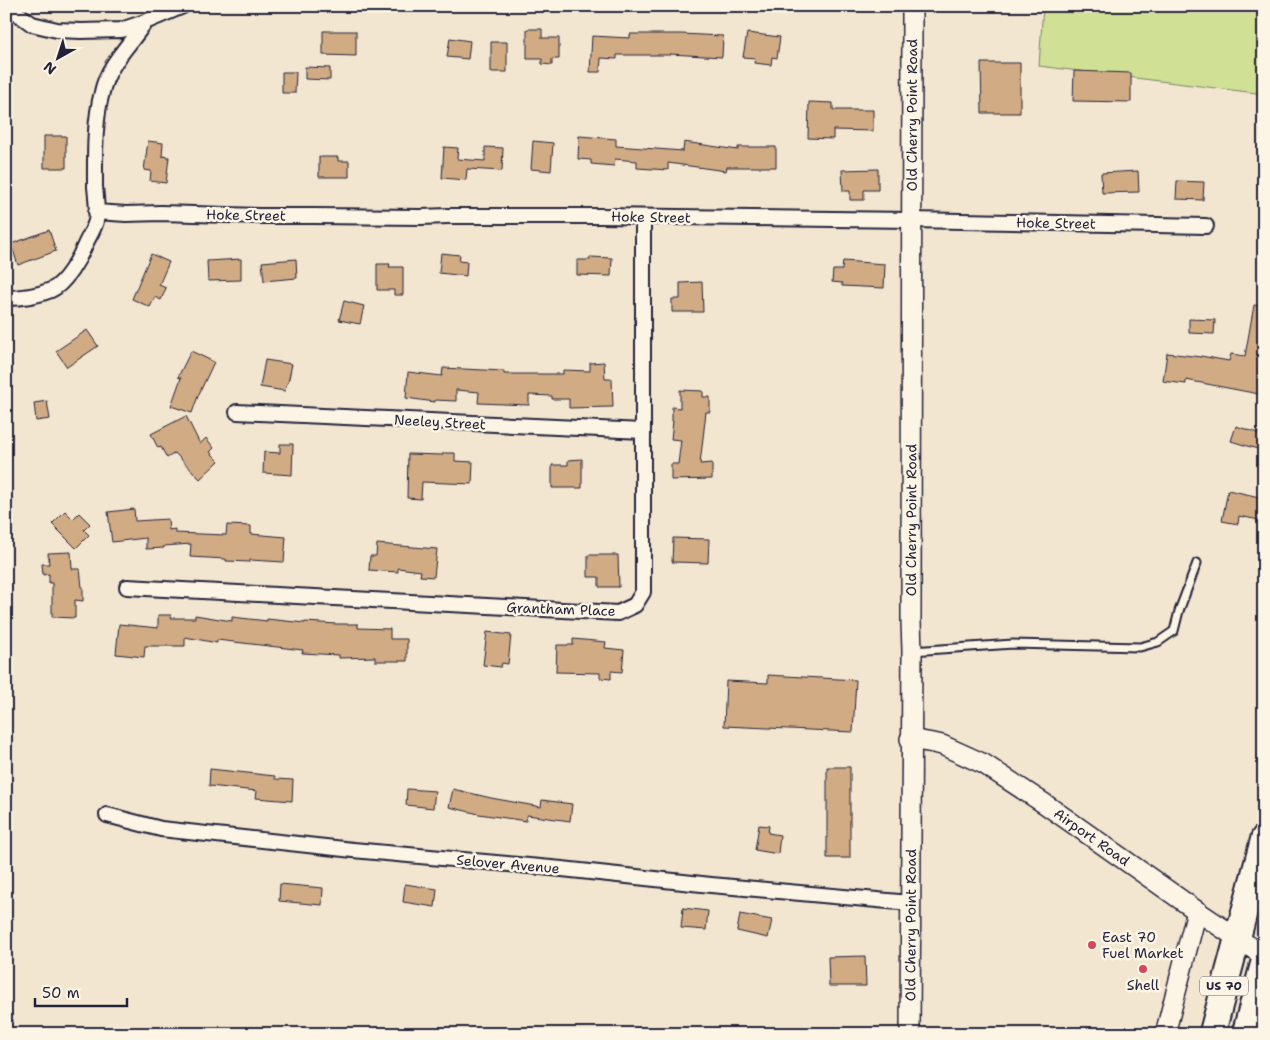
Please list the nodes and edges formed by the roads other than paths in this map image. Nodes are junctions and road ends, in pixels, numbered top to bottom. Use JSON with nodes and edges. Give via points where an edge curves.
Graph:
{"nodes":[{"id":1,"x":7,"y":6,"type":"edge"},
{"id":2,"x":183,"y":6,"type":"edge"},
{"id":3,"x":912,"y":6,"type":"edge"},
{"id":4,"x":145,"y":22,"type":"junction"},
{"id":5,"x":96,"y":212,"type":"junction"},
{"id":6,"x":643,"y":217,"type":"junction"},
{"id":7,"x":911,"y":220,"type":"junction"},
{"id":8,"x":1206,"y":226,"type":"dead end"},
{"id":9,"x":6,"y":298,"type":"edge"},
{"id":10,"x":237,"y":412,"type":"dead end"},
{"id":11,"x":643,"y":431,"type":"junction"},
{"id":12,"x":1197,"y":563,"type":"dead end"},
{"id":13,"x":127,"y":587,"type":"dead end"},
{"id":14,"x":912,"y":651,"type":"junction"},
{"id":15,"x":910,"y":739,"type":"junction"},
{"id":16,"x":107,"y":815,"type":"dead end"},
{"id":17,"x":1264,"y":838,"type":"edge"},
{"id":18,"x":910,"y":903,"type":"junction"},
{"id":19,"x":1197,"y":911,"type":"junction"},
{"id":20,"x":1237,"y":938,"type":"junction"},
{"id":21,"x":1264,"y":956,"type":"edge"},
{"id":22,"x":1264,"y":962,"type":"edge"},
{"id":23,"x":910,"y":1034,"type":"edge"},
{"id":24,"x":1166,"y":1034,"type":"edge"},
{"id":25,"x":1212,"y":1034,"type":"edge"},
{"id":26,"x":1245,"y":1034,"type":"edge"}],
"edges":[{"from":1,"to":4,"type":"street","via":[[32,24],[57,30],[121,30]]},
{"from":2,"to":4,"type":"street"},
{"from":3,"to":7,"type":"street","name":"Old Cherry Point Road"},
{"from":4,"to":5,"type":"street","via":[[120,54],[102,90],[96,134]]},
{"from":5,"to":6,"type":"street","name":"Hoke Street","via":[[260,216]]},
{"from":5,"to":9,"type":"street","via":[[96,220],[75,265],[52,290],[22,298]]},
{"from":6,"to":7,"type":"street","name":"Hoke Street"},
{"from":6,"to":11,"type":"street","name":"Grantham Place"},
{"from":7,"to":8,"type":"street","name":"Hoke Street"},
{"from":7,"to":14,"type":"street","name":"Old Cherry Point Road"},
{"from":10,"to":11,"type":"street","name":"Neeley Street"},
{"from":11,"to":13,"type":"street","name":"Grantham Place","via":[[643,592],[635,605],[618,613]]},
{"from":12,"to":14,"type":"lane","via":[[1174,631],[1158,642],[1140,647],[1012,644]]},
{"from":14,"to":15,"type":"street","name":"Old Cherry Point Road"},
{"from":15,"to":18,"type":"street","name":"Old Cherry Point Road"},
{"from":15,"to":19,"type":"street","name":"Airport Road","via":[[942,745],[984,764]]},
{"from":16,"to":18,"type":"street","name":"Selover Avenue","via":[[161,829]]},
{"from":17,"to":20,"type":"highway","number":"US 70"},
{"from":18,"to":23,"type":"street","name":"Old Cherry Point Road"},
{"from":19,"to":20,"type":"street","name":"Airport Road"},
{"from":19,"to":24,"type":"street"},
{"from":20,"to":21,"type":"street","name":"Airport Road"},
{"from":20,"to":25,"type":"highway","number":"US 70"},
{"from":22,"to":26,"type":"highway"}]}
